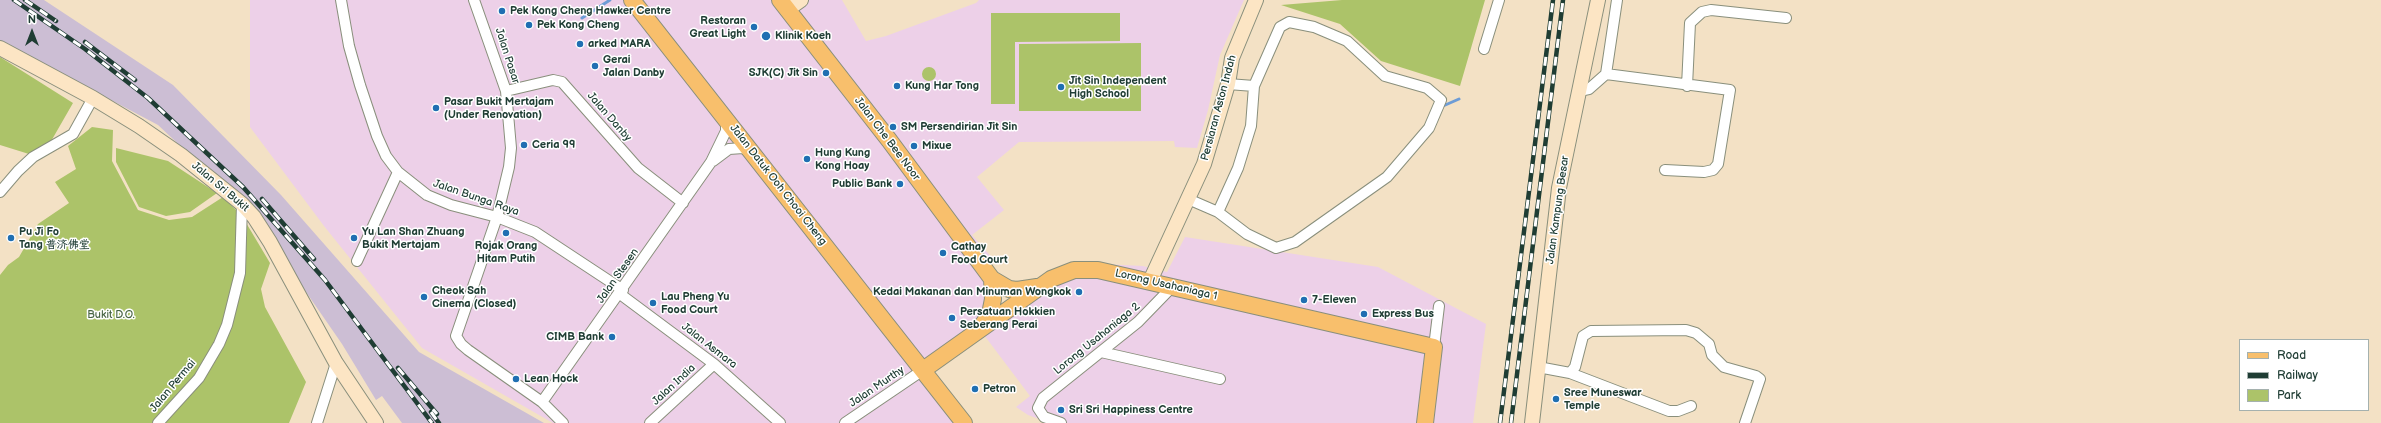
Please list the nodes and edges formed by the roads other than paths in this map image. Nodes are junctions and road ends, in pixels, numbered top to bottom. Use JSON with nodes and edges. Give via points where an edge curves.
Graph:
{"nodes":[{"id":1,"x":341,"y":0,"type":"edge"},
{"id":2,"x":474,"y":0,"type":"edge"},
{"id":3,"x":632,"y":0,"type":"edge"},
{"id":4,"x":801,"y":0,"type":"edge"},
{"id":5,"x":1256,"y":0,"type":"edge"},
{"id":6,"x":1499,"y":0,"type":"edge"},
{"id":7,"x":1598,"y":0,"type":"edge"},
{"id":8,"x":1617,"y":0,"type":"edge"},
{"id":9,"x":784,"y":5,"type":"edge"},
{"id":10,"x":1786,"y":18,"type":"dead end"},
{"id":11,"x":0,"y":48,"type":"edge"},
{"id":12,"x":1484,"y":49,"type":"dead end"},
{"id":13,"x":1606,"y":74,"type":"junction"},
{"id":14,"x":1228,"y":84,"type":"junction"},
{"id":15,"x":1254,"y":86,"type":"junction"},
{"id":16,"x":1687,"y":86,"type":"junction"},
{"id":17,"x":506,"y":91,"type":"junction"},
{"id":18,"x":1579,"y":91,"type":"junction"},
{"id":19,"x":93,"y":98,"type":"junction"},
{"id":20,"x":726,"y":119,"type":"junction"},
{"id":21,"x":753,"y":154,"type":"junction"},
{"id":22,"x":711,"y":162,"type":"junction"},
{"id":23,"x":1665,"y":170,"type":"dead end"},
{"id":24,"x":398,"y":172,"type":"junction"},
{"id":25,"x":0,"y":192,"type":"edge"},
{"id":26,"x":1188,"y":199,"type":"junction"},
{"id":27,"x":683,"y":203,"type":"junction"},
{"id":28,"x":242,"y":204,"type":"junction"},
{"id":29,"x":1218,"y":212,"type":"junction"},
{"id":30,"x":497,"y":217,"type":"junction"},
{"id":31,"x":357,"y":261,"type":"dead end"},
{"id":32,"x":992,"y":279,"type":"junction"},
{"id":33,"x":1150,"y":282,"type":"junction"},
{"id":34,"x":1041,"y":287,"type":"junction"},
{"id":35,"x":1172,"y":287,"type":"junction"},
{"id":36,"x":621,"y":292,"type":"junction"},
{"id":37,"x":1439,"y":306,"type":"dead end"},
{"id":38,"x":976,"y":333,"type":"junction"},
{"id":39,"x":1434,"y":347,"type":"junction"},
{"id":40,"x":1101,"y":352,"type":"junction"},
{"id":41,"x":336,"y":363,"type":"junction"},
{"id":42,"x":714,"y":364,"type":"junction"},
{"id":43,"x":1538,"y":367,"type":"junction"},
{"id":44,"x":923,"y":370,"type":"junction"},
{"id":45,"x":1570,"y":373,"type":"junction"},
{"id":46,"x":1220,"y":379,"type":"dead end"},
{"id":47,"x":542,"y":402,"type":"junction"},
{"id":48,"x":1690,"y":406,"type":"dead end"},
{"id":49,"x":158,"y":423,"type":"edge"},
{"id":50,"x":317,"y":423,"type":"edge"},
{"id":51,"x":376,"y":423,"type":"edge"},
{"id":52,"x":564,"y":423,"type":"edge"},
{"id":53,"x":650,"y":423,"type":"edge"},
{"id":54,"x":780,"y":423,"type":"edge"},
{"id":55,"x":845,"y":423,"type":"edge"},
{"id":56,"x":964,"y":423,"type":"edge"},
{"id":57,"x":1061,"y":423,"type":"edge"},
{"id":58,"x":1425,"y":423,"type":"edge"},
{"id":59,"x":1532,"y":423,"type":"edge"},
{"id":60,"x":1745,"y":423,"type":"edge"}],
"edges":[{"from":1,"to":24,"type":"street","name":"Jalan Bunga Raya","via":[[349,46],[362,92],[386,156]]},
{"from":2,"to":17,"type":"street","name":"Jalan Pasar"},
{"from":3,"to":20,"type":"main road","name":"Jalan Datuk Ooh Chooi Cheng"},
{"from":4,"to":9,"type":"street"},
{"from":5,"to":14,"type":"street","name":"Persiaran Aston Indah","via":[[1232,58]]},
{"from":6,"to":12,"type":"street"},
{"from":7,"to":18,"type":"street","name":"Jalan Kampung Besar"},
{"from":8,"to":13,"type":"street"},
{"from":9,"to":32,"type":"main road","name":"Jalan Che Bee Noor","via":[[889,140]]},
{"from":10,"to":16,"type":"street","via":[[1711,10],[1702,12],[1690,23]]},
{"from":11,"to":19,"type":"street","name":"Jalan Sri Bukit"},
{"from":13,"to":16,"type":"street"},
{"from":13,"to":18,"type":"street","via":[[1589,89]]},
{"from":14,"to":15,"type":"street"},
{"from":14,"to":26,"type":"street","name":"Persiaran Aston Indah","via":[[1204,164]]},
{"from":15,"to":29,"type":"street","via":[[1251,126],[1238,168]]},
{"from":15,"to":29,"type":"street","via":[[1280,27],[1289,22],[1314,27],[1348,41],[1385,76],[1427,88],[1441,100],[1429,128],[1387,177],[1295,242],[1276,248],[1247,234]]},
{"from":16,"to":23,"type":"street","via":[[1730,90],[1718,164],[1713,170],[1704,172]]},
{"from":17,"to":27,"type":"street","name":"Jalan Danby","via":[[552,80],[562,82],[638,168]]},
{"from":17,"to":30,"type":"street","name":"Jalan Pasar","via":[[511,148]]},
{"from":18,"to":43,"type":"street","name":"Jalan Kampung Besar","via":[[1559,188]]},
{"from":19,"to":25,"type":"street","via":[[73,134],[33,157]]},
{"from":19,"to":28,"type":"street","name":"Jalan Sri Bukit","via":[[139,126]]},
{"from":20,"to":21,"type":"main road","name":"Jalan Datuk Ooh Chooi Cheng"},
{"from":20,"to":22,"type":"street","name":"Jalan Stesen","via":[[726,130]]},
{"from":21,"to":22,"type":"street","name":"Jalan Stesen","via":[[743,148],[736,148],[724,152]]},
{"from":21,"to":44,"type":"main road","name":"Jalan Datuk Ooh Chooi Cheng"},
{"from":22,"to":27,"type":"street","name":"Jalan Stesen"},
{"from":24,"to":30,"type":"street","name":"Jalan Bunga Raya","via":[[427,195]]},
{"from":24,"to":31,"type":"street"},
{"from":26,"to":29,"type":"street"},
{"from":26,"to":33,"type":"street","name":"Persiaran Aston Indah"},
{"from":27,"to":36,"type":"street","name":"Jalan Stesen"},
{"from":28,"to":41,"type":"street","name":"Jalan Sri Bukit","via":[[270,242]]},
{"from":28,"to":49,"type":"street","name":"Jalan Permai","via":[[240,273],[227,325],[199,378]]},
{"from":30,"to":36,"type":"street","name":"Jalan Bunga Raya","via":[[535,232]]},
{"from":30,"to":47,"type":"street","name":"Jalan Pasar","via":[[456,336],[468,350]]},
{"from":32,"to":34,"type":"main road","via":[[1010,289]]},
{"from":32,"to":38,"type":"main road","via":[[992,308]]},
{"from":33,"to":34,"type":"main road","name":"Lorong Usahaniaga 1","via":[[1086,269],[1062,273]]},
{"from":33,"to":35,"type":"main road","name":"Lorong Usahaniaga 1"},
{"from":34,"to":38,"type":"main road","name":"Lorong Usahaniaga 1"},
{"from":35,"to":39,"type":"main road","name":"Lorong Usahaniaga 1"},
{"from":35,"to":40,"type":"street","name":"Lorong Usahaniaga 2","via":[[1138,322]]},
{"from":36,"to":42,"type":"street","name":"Jalan Asmara"},
{"from":36,"to":47,"type":"street","name":"Jalan Stesen"},
{"from":37,"to":39,"type":"street"},
{"from":38,"to":44,"type":"main road","name":"Lorong Usahaniaga 1"},
{"from":39,"to":58,"type":"main road"},
{"from":40,"to":46,"type":"street"},
{"from":40,"to":57,"type":"street","name":"Lorong Usahaniaga 2","via":[[1043,398],[1038,408],[1044,417]]},
{"from":41,"to":50,"type":"street"},
{"from":41,"to":51,"type":"street","name":"Jalan Sri Bukit"},
{"from":42,"to":53,"type":"street","name":"Jalan India"},
{"from":42,"to":54,"type":"street","name":"Jalan Asmara"},
{"from":43,"to":45,"type":"street"},
{"from":43,"to":59,"type":"street","name":"Jalan Kampung Besar"},
{"from":44,"to":55,"type":"street","name":"Jalan Murthy"},
{"from":44,"to":56,"type":"main road","name":"Jalan Datuk Ooh Chooi Cheng"},
{"from":45,"to":48,"type":"street","via":[[1669,411],[1678,411]]},
{"from":45,"to":60,"type":"street","via":[[1575,368],[1583,336],[1592,331],[1686,330],[1696,333],[1709,344],[1712,355],[1724,367],[1760,379]]},
{"from":47,"to":52,"type":"street"}]}
